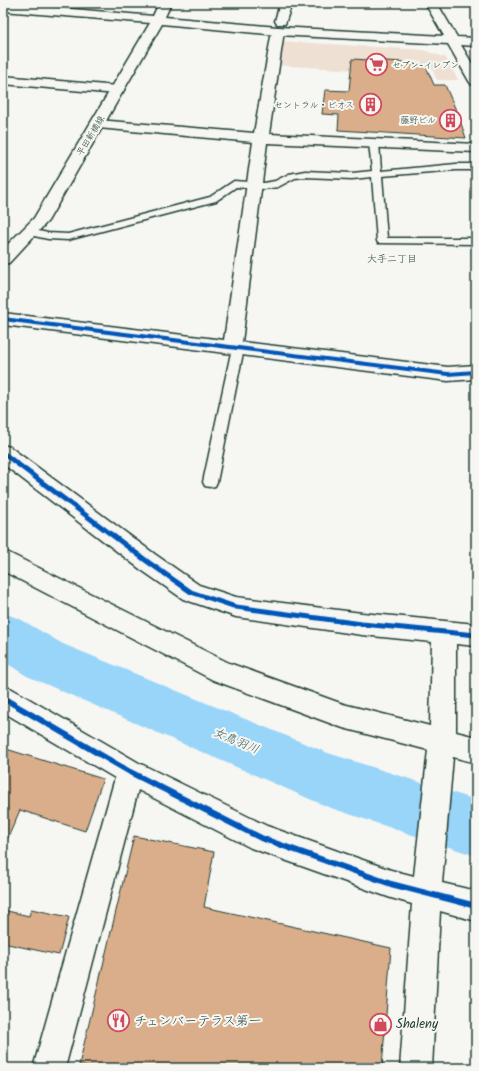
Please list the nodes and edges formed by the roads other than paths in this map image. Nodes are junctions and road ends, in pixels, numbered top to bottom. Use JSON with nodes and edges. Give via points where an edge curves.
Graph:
{"nodes":[{"id":1,"x":70,"y":3,"type":"edge"},
{"id":2,"x":286,"y":3,"type":"edge"},
{"id":3,"x":431,"y":3,"type":"edge"},
{"id":4,"x":3,"y":7,"type":"edge"},
{"id":5,"x":162,"y":12,"type":"edge"},
{"id":6,"x":280,"y":26,"type":"junction"},
{"id":7,"x":476,"y":34,"type":"edge"},
{"id":8,"x":450,"y":37,"type":"junction"},
{"id":9,"x":476,"y":42,"type":"edge"},
{"id":10,"x":3,"y":80,"type":"edge"},
{"id":11,"x":476,"y":81,"type":"edge"},
{"id":12,"x":117,"y":90,"type":"junction"},
{"id":13,"x":98,"y":124,"type":"junction"},
{"id":14,"x":260,"y":138,"type":"junction"},
{"id":15,"x":374,"y":143,"type":"junction"},
{"id":16,"x":476,"y":148,"type":"edge"},
{"id":17,"x":476,"y":167,"type":"edge"},
{"id":18,"x":376,"y":174,"type":"junction"},
{"id":19,"x":252,"y":186,"type":"junction"},
{"id":20,"x":29,"y":232,"type":"junction"},
{"id":21,"x":476,"y":241,"type":"edge"},
{"id":22,"x":3,"y":259,"type":"edge"},
{"id":23,"x":3,"y":319,"type":"edge"},
{"id":24,"x":235,"y":348,"type":"junction"},
{"id":25,"x":476,"y":372,"type":"edge"},
{"id":26,"x":3,"y":453,"type":"edge"},
{"id":27,"x":210,"y":482,"type":"dead end"},
{"id":28,"x":3,"y":560,"type":"edge"},
{"id":29,"x":444,"y":633,"type":"junction"},
{"id":30,"x":476,"y":635,"type":"edge"},
{"id":31,"x":3,"y":698,"type":"edge"},
{"id":32,"x":441,"y":749,"type":"junction"},
{"id":33,"x":476,"y":750,"type":"edge"},
{"id":34,"x":130,"y":772,"type":"junction"},
{"id":35,"x":428,"y":893,"type":"junction"},
{"id":36,"x":476,"y":906,"type":"edge"},
{"id":37,"x":49,"y":1068,"type":"edge"},
{"id":38,"x":416,"y":1068,"type":"edge"}],
"edges":[{"from":1,"to":5,"type":"street"},
{"from":2,"to":6,"type":"street"},
{"from":3,"to":8,"type":"street"},
{"from":4,"to":5,"type":"street"},
{"from":5,"to":6,"type":"street"},
{"from":5,"to":12,"type":"street","name":"平田新橋線"},
{"from":6,"to":8,"type":"street"},
{"from":6,"to":14,"type":"street"},
{"from":7,"to":8,"type":"street"},
{"from":8,"to":9,"type":"street"},
{"from":8,"to":11,"type":"street"},
{"from":10,"to":12,"type":"street"},
{"from":12,"to":13,"type":"street","name":"平田新橋線"},
{"from":13,"to":14,"type":"street"},
{"from":13,"to":20,"type":"street","name":"平田新橋線","via":[[40,221]]},
{"from":14,"to":15,"type":"street"},
{"from":14,"to":19,"type":"street"},
{"from":15,"to":16,"type":"street"},
{"from":15,"to":18,"type":"lane"},
{"from":17,"to":18,"type":"lane"},
{"from":18,"to":19,"type":"lane","via":[[305,174],[292,176],[278,184]]},
{"from":18,"to":21,"type":"lane","via":[[382,241]]},
{"from":19,"to":20,"type":"lane","via":[[234,184],[213,199],[68,237]]},
{"from":19,"to":24,"type":"street"},
{"from":20,"to":22,"type":"street","name":"平田新橋線"},
{"from":23,"to":24,"type":"street"},
{"from":24,"to":25,"type":"street","via":[[448,374]]},
{"from":24,"to":27,"type":"lane"},
{"from":26,"to":29,"type":"street","via":[[148,562],[198,595],[236,607]]},
{"from":28,"to":32,"type":"street","via":[[222,672]]},
{"from":29,"to":30,"type":"street"},
{"from":29,"to":32,"type":"street"},
{"from":31,"to":34,"type":"street"},
{"from":32,"to":33,"type":"street"},
{"from":32,"to":35,"type":"street"},
{"from":34,"to":35,"type":"street","via":[[261,838],[391,884]]},
{"from":34,"to":37,"type":"street"},
{"from":35,"to":36,"type":"street"},
{"from":35,"to":38,"type":"street"}]}
